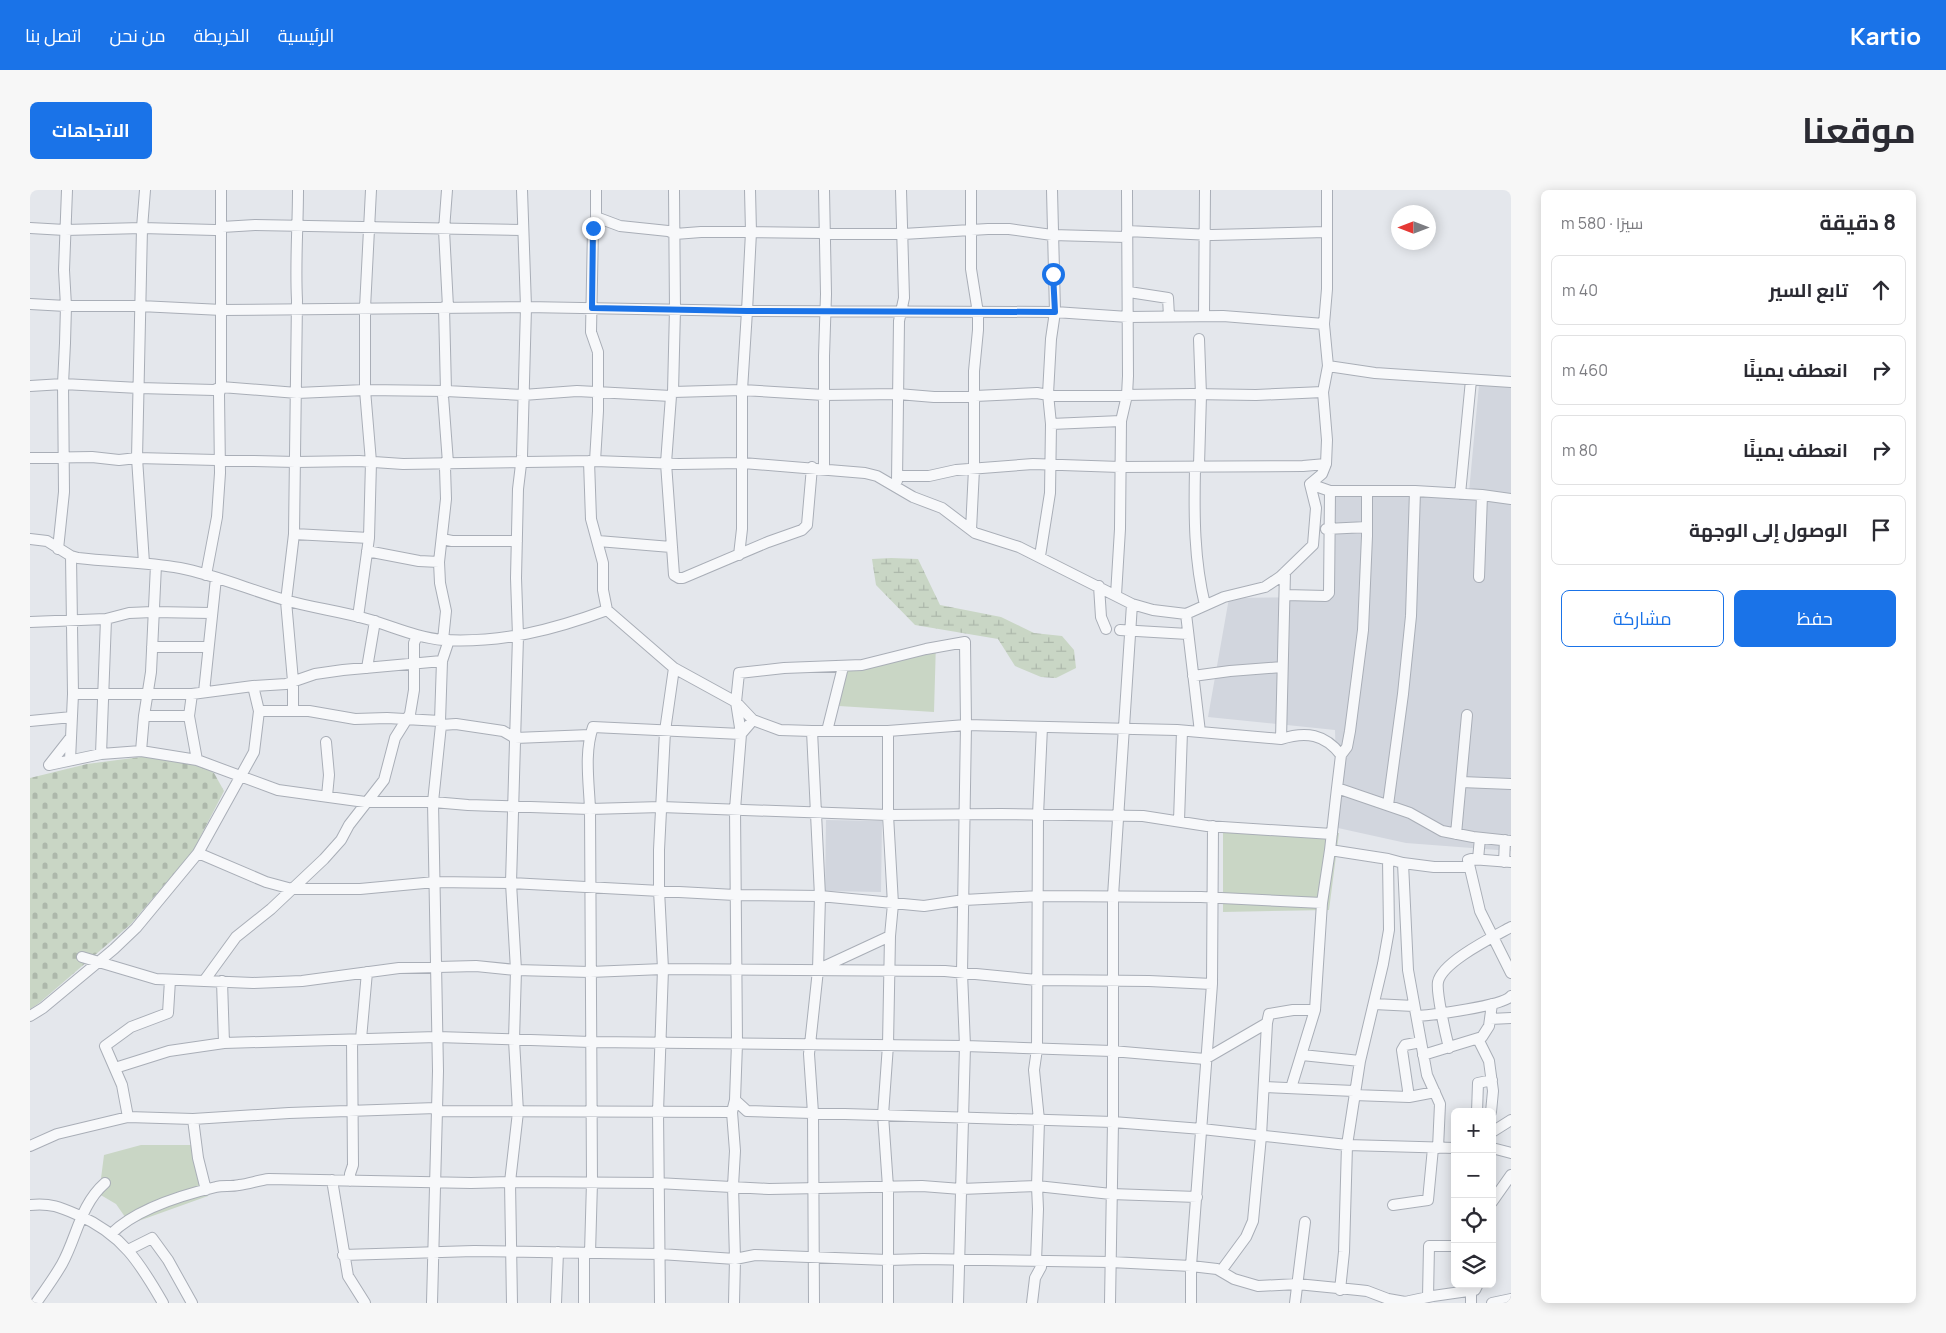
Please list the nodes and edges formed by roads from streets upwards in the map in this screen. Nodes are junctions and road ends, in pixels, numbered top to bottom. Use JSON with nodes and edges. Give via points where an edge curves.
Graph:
{"nodes":[{"id":1,"x":67,"y":190,"type":"edge"},
{"id":2,"x":145,"y":190,"type":"edge"},
{"id":3,"x":221,"y":190,"type":"edge"},
{"id":4,"x":298,"y":190,"type":"edge"},
{"id":5,"x":371,"y":190,"type":"edge"},
{"id":6,"x":447,"y":190,"type":"edge"},
{"id":7,"x":522,"y":190,"type":"edge"},
{"id":8,"x":596,"y":190,"type":"edge"},
{"id":9,"x":674,"y":190,"type":"edge"},
{"id":10,"x":750,"y":190,"type":"edge"},
{"id":11,"x":824,"y":190,"type":"edge"},
{"id":12,"x":901,"y":190,"type":"edge"},
{"id":13,"x":971,"y":190,"type":"edge"},
{"id":14,"x":1052,"y":190,"type":"edge"},
{"id":15,"x":1127,"y":190,"type":"edge"},
{"id":16,"x":1205,"y":190,"type":"edge"},
{"id":17,"x":1327,"y":190,"type":"edge"},
{"id":18,"x":596,"y":217,"type":"junction"},
{"id":19,"x":222,"y":227,"type":"junction"},
{"id":20,"x":298,"y":227,"type":"junction"},
{"id":21,"x":370,"y":227,"type":"junction"},
{"id":22,"x":30,"y":228,"type":"edge"},
{"id":23,"x":142,"y":228,"type":"junction"},
{"id":24,"x":65,"y":230,"type":"junction"},
{"id":25,"x":444,"y":230,"type":"junction"},
{"id":26,"x":522,"y":230,"type":"junction"},
{"id":27,"x":971,"y":230,"type":"junction"},
{"id":28,"x":751,"y":232,"type":"junction"},
{"id":29,"x":1326,"y":232,"type":"junction"},
{"id":30,"x":675,"y":234,"type":"junction"},
{"id":31,"x":824,"y":234,"type":"junction"},
{"id":32,"x":903,"y":234,"type":"junction"},
{"id":33,"x":1127,"y":234,"type":"junction"},
{"id":34,"x":1052,"y":235,"type":"junction"},
{"id":35,"x":1204,"y":235,"type":"junction"},
{"id":36,"x":1129,"y":292,"type":"junction"},
{"id":37,"x":30,"y":304,"type":"edge"},
{"id":38,"x":66,"y":306,"type":"junction"},
{"id":39,"x":140,"y":306,"type":"junction"},
{"id":40,"x":446,"y":307,"type":"junction"},
{"id":41,"x":526,"y":307,"type":"junction"},
{"id":42,"x":297,"y":308,"type":"junction"},
{"id":43,"x":365,"y":308,"type":"junction"},
{"id":44,"x":592,"y":308,"type":"junction"},
{"id":45,"x":675,"y":309,"type":"junction"},
{"id":46,"x":222,"y":310,"type":"junction"},
{"id":47,"x":902,"y":310,"type":"junction"},
{"id":48,"x":747,"y":311,"type":"junction"},
{"id":49,"x":825,"y":312,"type":"junction"},
{"id":50,"x":978,"y":312,"type":"junction"},
{"id":51,"x":1055,"y":312,"type":"junction"},
{"id":52,"x":1169,"y":316,"type":"junction"},
{"id":53,"x":1204,"y":316,"type":"junction"},
{"id":54,"x":1128,"y":317,"type":"junction"},
{"id":55,"x":1324,"y":324,"type":"junction"},
{"id":56,"x":1199,"y":339,"type":"dead end"},
{"id":57,"x":1328,"y":366,"type":"junction"},
{"id":58,"x":1471,"y":380,"type":"junction"},
{"id":59,"x":1511,"y":382,"type":"edge"},
{"id":60,"x":62,"y":384,"type":"junction"},
{"id":61,"x":30,"y":386,"type":"edge"},
{"id":62,"x":222,"y":387,"type":"junction"},
{"id":63,"x":139,"y":388,"type":"junction"},
{"id":64,"x":365,"y":390,"type":"junction"},
{"id":65,"x":446,"y":390,"type":"junction"},
{"id":66,"x":742,"y":390,"type":"junction"},
{"id":67,"x":598,"y":392,"type":"junction"},
{"id":68,"x":1323,"y":392,"type":"junction"},
{"id":69,"x":296,"y":393,"type":"junction"},
{"id":70,"x":672,"y":394,"type":"junction"},
{"id":71,"x":898,"y":394,"type":"junction"},
{"id":72,"x":1048,"y":394,"type":"junction"},
{"id":73,"x":523,"y":395,"type":"junction"},
{"id":74,"x":824,"y":395,"type":"junction"},
{"id":75,"x":1127,"y":395,"type":"junction"},
{"id":76,"x":1201,"y":395,"type":"junction"},
{"id":77,"x":975,"y":396,"type":"junction"},
{"id":78,"x":1121,"y":421,"type":"junction"},
{"id":79,"x":1051,"y":424,"type":"junction"},
{"id":80,"x":30,"y":458,"type":"edge"},
{"id":81,"x":64,"y":458,"type":"junction"},
{"id":82,"x":137,"y":458,"type":"junction"},
{"id":83,"x":220,"y":460,"type":"junction"},
{"id":84,"x":592,"y":461,"type":"junction"},
{"id":85,"x":296,"y":462,"type":"junction"},
{"id":86,"x":371,"y":462,"type":"junction"},
{"id":87,"x":448,"y":463,"type":"junction"},
{"id":88,"x":520,"y":463,"type":"junction"},
{"id":89,"x":666,"y":463,"type":"junction"},
{"id":90,"x":743,"y":463,"type":"junction"},
{"id":91,"x":1326,"y":464,"type":"junction"},
{"id":92,"x":1049,"y":465,"type":"junction"},
{"id":93,"x":1199,"y":465,"type":"junction"},
{"id":94,"x":812,"y":467,"type":"junction"},
{"id":95,"x":1120,"y":467,"type":"junction"},
{"id":96,"x":824,"y":468,"type":"junction"},
{"id":97,"x":974,"y":469,"type":"junction"},
{"id":98,"x":898,"y":476,"type":"junction"},
{"id":99,"x":1310,"y":484,"type":"junction"},
{"id":100,"x":896,"y":487,"type":"junction"},
{"id":101,"x":1330,"y":491,"type":"junction"},
{"id":102,"x":1367,"y":491,"type":"junction"},
{"id":103,"x":1415,"y":491,"type":"junction"},
{"id":104,"x":1460,"y":494,"type":"junction"},
{"id":105,"x":1482,"y":495,"type":"junction"},
{"id":106,"x":1511,"y":499,"type":"edge"},
{"id":107,"x":1367,"y":527,"type":"junction"},
{"id":108,"x":1330,"y":528,"type":"junction"},
{"id":109,"x":1316,"y":529,"type":"junction"},
{"id":110,"x":971,"y":530,"type":"junction"},
{"id":111,"x":294,"y":534,"type":"junction"},
{"id":112,"x":369,"y":538,"type":"junction"},
{"id":113,"x":30,"y":539,"type":"edge"},
{"id":114,"x":442,"y":539,"type":"junction"},
{"id":115,"x":517,"y":541,"type":"junction"},
{"id":116,"x":598,"y":541,"type":"junction"},
{"id":117,"x":671,"y":548,"type":"junction"},
{"id":118,"x":58,"y":549,"type":"junction"},
{"id":119,"x":367,"y":552,"type":"junction"},
{"id":120,"x":739,"y":555,"type":"junction"},
{"id":121,"x":71,"y":556,"type":"junction"},
{"id":122,"x":1040,"y":556,"type":"junction"},
{"id":123,"x":439,"y":562,"type":"junction"},
{"id":124,"x":144,"y":563,"type":"junction"},
{"id":125,"x":156,"y":565,"type":"junction"},
{"id":126,"x":1285,"y":572,"type":"junction"},
{"id":127,"x":211,"y":577,"type":"junction"},
{"id":128,"x":1479,"y":577,"type":"dead end"},
{"id":129,"x":1099,"y":586,"type":"junction"},
{"id":130,"x":1116,"y":595,"type":"junction"},
{"id":131,"x":1285,"y":595,"type":"junction"},
{"id":132,"x":286,"y":600,"type":"junction"},
{"id":133,"x":1132,"y":604,"type":"junction"},
{"id":134,"x":1205,"y":604,"type":"junction"},
{"id":135,"x":607,"y":610,"type":"junction"},
{"id":136,"x":153,"y":612,"type":"junction"},
{"id":137,"x":211,"y":613,"type":"junction"},
{"id":138,"x":1186,"y":614,"type":"junction"},
{"id":139,"x":358,"y":617,"type":"junction"},
{"id":140,"x":106,"y":619,"type":"junction"},
{"id":141,"x":72,"y":620,"type":"junction"},
{"id":142,"x":375,"y":621,"type":"junction"},
{"id":143,"x":30,"y":622,"type":"edge"},
{"id":144,"x":1106,"y":629,"type":"dead end"},
{"id":145,"x":1125,"y":630,"type":"junction"},
{"id":146,"x":1188,"y":634,"type":"junction"},
{"id":147,"x":416,"y":636,"type":"junction"},
{"id":148,"x":518,"y":636,"type":"junction"},
{"id":149,"x":446,"y":640,"type":"junction"},
{"id":150,"x":208,"y":646,"type":"junction"},
{"id":151,"x":152,"y":647,"type":"junction"},
{"id":152,"x":442,"y":661,"type":"junction"},
{"id":153,"x":415,"y":664,"type":"junction"},
{"id":154,"x":843,"y":667,"type":"junction"},
{"id":155,"x":1282,"y":667,"type":"junction"},
{"id":156,"x":367,"y":668,"type":"junction"},
{"id":157,"x":674,"y":668,"type":"junction"},
{"id":158,"x":1193,"y":676,"type":"junction"},
{"id":159,"x":293,"y":681,"type":"junction"},
{"id":160,"x":254,"y":686,"type":"junction"},
{"id":161,"x":204,"y":692,"type":"junction"},
{"id":162,"x":73,"y":694,"type":"junction"},
{"id":163,"x":102,"y":694,"type":"junction"},
{"id":164,"x":192,"y":694,"type":"junction"},
{"id":165,"x":148,"y":696,"type":"junction"},
{"id":166,"x":736,"y":702,"type":"junction"},
{"id":167,"x":293,"y":710,"type":"junction"},
{"id":168,"x":259,"y":711,"type":"junction"},
{"id":169,"x":1467,"y":715,"type":"dead end"},
{"id":170,"x":144,"y":716,"type":"junction"},
{"id":171,"x":189,"y":716,"type":"junction"},
{"id":172,"x":72,"y":718,"type":"junction"},
{"id":173,"x":407,"y":719,"type":"junction"},
{"id":174,"x":754,"y":720,"type":"junction"},
{"id":175,"x":30,"y":721,"type":"edge"},
{"id":176,"x":440,"y":723,"type":"junction"},
{"id":177,"x":966,"y":725,"type":"junction"},
{"id":178,"x":1042,"y":727,"type":"junction"},
{"id":179,"x":1125,"y":729,"type":"junction"},
{"id":180,"x":665,"y":731,"type":"junction"},
{"id":181,"x":826,"y":731,"type":"junction"},
{"id":182,"x":888,"y":731,"type":"junction"},
{"id":183,"x":1182,"y":731,"type":"junction"},
{"id":184,"x":812,"y":732,"type":"junction"},
{"id":185,"x":1200,"y":732,"type":"junction"},
{"id":186,"x":741,"y":734,"type":"junction"},
{"id":187,"x":590,"y":735,"type":"junction"},
{"id":188,"x":71,"y":737,"type":"junction"},
{"id":189,"x":515,"y":738,"type":"junction"},
{"id":190,"x":1281,"y":739,"type":"junction"},
{"id":191,"x":326,"y":742,"type":"dead end"},
{"id":192,"x":141,"y":751,"type":"junction"},
{"id":193,"x":100,"y":754,"type":"junction"},
{"id":194,"x":1341,"y":755,"type":"junction"},
{"id":195,"x":70,"y":760,"type":"junction"},
{"id":196,"x":197,"y":760,"type":"junction"},
{"id":197,"x":241,"y":776,"type":"junction"},
{"id":198,"x":1461,"y":782,"type":"junction"},
{"id":199,"x":1511,"y":784,"type":"edge"},
{"id":200,"x":1337,"y":788,"type":"junction"},
{"id":201,"x":327,"y":796,"type":"junction"},
{"id":202,"x":365,"y":802,"type":"junction"},
{"id":203,"x":433,"y":802,"type":"junction"},
{"id":204,"x":513,"y":805,"type":"junction"},
{"id":205,"x":1388,"y":805,"type":"junction"},
{"id":206,"x":661,"y":807,"type":"junction"},
{"id":207,"x":590,"y":809,"type":"junction"},
{"id":208,"x":735,"y":809,"type":"junction"},
{"id":209,"x":816,"y":812,"type":"junction"},
{"id":210,"x":964,"y":814,"type":"junction"},
{"id":211,"x":888,"y":815,"type":"junction"},
{"id":212,"x":1038,"y":815,"type":"junction"},
{"id":213,"x":1117,"y":817,"type":"junction"},
{"id":214,"x":1178,"y":820,"type":"junction"},
{"id":215,"x":1213,"y":826,"type":"junction"},
{"id":216,"x":1332,"y":834,"type":"junction"},
{"id":217,"x":1456,"y":834,"type":"junction"},
{"id":218,"x":1480,"y":838,"type":"junction"},
{"id":219,"x":1508,"y":841,"type":"edge"},
{"id":220,"x":1330,"y":850,"type":"junction"},
{"id":221,"x":198,"y":853,"type":"junction"},
{"id":222,"x":1388,"y":859,"type":"junction"},
{"id":223,"x":1478,"y":859,"type":"junction"},
{"id":224,"x":1508,"y":862,"type":"edge"},
{"id":225,"x":1403,"y":863,"type":"junction"},
{"id":226,"x":1469,"y":867,"type":"junction"},
{"id":227,"x":435,"y":882,"type":"junction"},
{"id":228,"x":511,"y":882,"type":"junction"},
{"id":229,"x":590,"y":886,"type":"junction"},
{"id":230,"x":292,"y":889,"type":"junction"},
{"id":231,"x":659,"y":890,"type":"junction"},
{"id":232,"x":735,"y":895,"type":"junction"},
{"id":233,"x":820,"y":896,"type":"junction"},
{"id":234,"x":1039,"y":896,"type":"junction"},
{"id":235,"x":1114,"y":896,"type":"junction"},
{"id":236,"x":1214,"y":898,"type":"junction"},
{"id":237,"x":964,"y":900,"type":"junction"},
{"id":238,"x":1322,"y":903,"type":"junction"},
{"id":239,"x":893,"y":904,"type":"junction"},
{"id":240,"x":1405,"y":916,"type":"junction"},
{"id":241,"x":1390,"y":917,"type":"junction"},
{"id":242,"x":1511,"y":927,"type":"edge"},
{"id":243,"x":890,"y":936,"type":"junction"},
{"id":244,"x":1492,"y":937,"type":"junction"},
{"id":245,"x":82,"y":957,"type":"dead end"},
{"id":246,"x":98,"y":962,"type":"junction"},
{"id":247,"x":436,"y":967,"type":"junction"},
{"id":248,"x":663,"y":969,"type":"junction"},
{"id":249,"x":736,"y":969,"type":"junction"},
{"id":250,"x":516,"y":970,"type":"junction"},
{"id":251,"x":818,"y":970,"type":"junction"},
{"id":252,"x":890,"y":971,"type":"junction"},
{"id":253,"x":367,"y":972,"type":"junction"},
{"id":254,"x":590,"y":972,"type":"junction"},
{"id":255,"x":962,"y":973,"type":"junction"},
{"id":256,"x":1511,"y":973,"type":"edge"},
{"id":257,"x":170,"y":980,"type":"junction"},
{"id":258,"x":204,"y":980,"type":"junction"},
{"id":259,"x":1037,"y":980,"type":"junction"},
{"id":260,"x":222,"y":981,"type":"junction"},
{"id":261,"x":1112,"y":981,"type":"junction"},
{"id":262,"x":1212,"y":984,"type":"junction"},
{"id":263,"x":1511,"y":996,"type":"edge"},
{"id":264,"x":1374,"y":1004,"type":"junction"},
{"id":265,"x":1492,"y":1004,"type":"junction"},
{"id":266,"x":1315,"y":1010,"type":"junction"},
{"id":267,"x":1415,"y":1011,"type":"junction"},
{"id":268,"x":1442,"y":1014,"type":"junction"},
{"id":269,"x":30,"y":1016,"type":"edge"},
{"id":270,"x":1511,"y":1018,"type":"edge"},
{"id":271,"x":1490,"y":1019,"type":"junction"},
{"id":272,"x":1266,"y":1023,"type":"junction"},
{"id":273,"x":437,"y":1037,"type":"junction"},
{"id":274,"x":356,"y":1039,"type":"junction"},
{"id":275,"x":1478,"y":1039,"type":"junction"},
{"id":276,"x":514,"y":1040,"type":"junction"},
{"id":277,"x":591,"y":1042,"type":"junction"},
{"id":278,"x":661,"y":1042,"type":"junction"},
{"id":279,"x":1421,"y":1042,"type":"junction"},
{"id":280,"x":224,"y":1043,"type":"junction"},
{"id":281,"x":736,"y":1043,"type":"junction"},
{"id":282,"x":811,"y":1044,"type":"junction"},
{"id":283,"x":888,"y":1045,"type":"junction"},
{"id":284,"x":965,"y":1046,"type":"junction"},
{"id":285,"x":1449,"y":1048,"type":"junction"},
{"id":286,"x":1037,"y":1049,"type":"junction"},
{"id":287,"x":1112,"y":1051,"type":"junction"},
{"id":288,"x":1302,"y":1055,"type":"junction"},
{"id":289,"x":1423,"y":1055,"type":"junction"},
{"id":290,"x":1205,"y":1059,"type":"junction"},
{"id":291,"x":1360,"y":1061,"type":"junction"},
{"id":292,"x":115,"y":1068,"type":"junction"},
{"id":293,"x":1492,"y":1080,"type":"junction"},
{"id":294,"x":1264,"y":1088,"type":"junction"},
{"id":295,"x":1291,"y":1088,"type":"junction"},
{"id":296,"x":1435,"y":1092,"type":"junction"},
{"id":297,"x":1354,"y":1093,"type":"junction"},
{"id":298,"x":1409,"y":1097,"type":"junction"},
{"id":299,"x":735,"y":1100,"type":"junction"},
{"id":300,"x":1477,"y":1108,"type":"edge"},
{"id":301,"x":1491,"y":1108,"type":"edge"},
{"id":302,"x":436,"y":1109,"type":"junction"},
{"id":303,"x":352,"y":1111,"type":"junction"},
{"id":304,"x":518,"y":1112,"type":"junction"},
{"id":305,"x":590,"y":1112,"type":"junction"},
{"id":306,"x":658,"y":1112,"type":"junction"},
{"id":307,"x":732,"y":1112,"type":"junction"},
{"id":308,"x":813,"y":1113,"type":"junction"},
{"id":309,"x":884,"y":1115,"type":"junction"},
{"id":310,"x":128,"y":1117,"type":"junction"},
{"id":311,"x":963,"y":1118,"type":"junction"},
{"id":312,"x":193,"y":1119,"type":"junction"},
{"id":313,"x":1038,"y":1120,"type":"junction"},
{"id":314,"x":1511,"y":1120,"type":"edge"},
{"id":315,"x":1113,"y":1122,"type":"junction"},
{"id":316,"x":1202,"y":1129,"type":"junction"},
{"id":317,"x":1496,"y":1129,"type":"edge"},
{"id":318,"x":1261,"y":1136,"type":"junction"},
{"id":319,"x":1347,"y":1145,"type":"junction"},
{"id":320,"x":30,"y":1146,"type":"edge"},
{"id":321,"x":1435,"y":1148,"type":"junction"},
{"id":322,"x":1451,"y":1148,"type":"edge"},
{"id":323,"x":1496,"y":1149,"type":"edge"},
{"id":324,"x":1511,"y":1153,"type":"edge"},
{"id":325,"x":1511,"y":1175,"type":"edge"},
{"id":326,"x":332,"y":1180,"type":"junction"},
{"id":327,"x":350,"y":1181,"type":"junction"},
{"id":328,"x":435,"y":1182,"type":"junction"},
{"id":329,"x":510,"y":1182,"type":"junction"},
{"id":330,"x":592,"y":1182,"type":"junction"},
{"id":331,"x":105,"y":1183,"type":"dead end"},
{"id":332,"x":658,"y":1183,"type":"junction"},
{"id":333,"x":733,"y":1186,"type":"junction"},
{"id":334,"x":1037,"y":1186,"type":"junction"},
{"id":335,"x":888,"y":1187,"type":"junction"},
{"id":336,"x":815,"y":1188,"type":"junction"},
{"id":337,"x":961,"y":1189,"type":"junction"},
{"id":338,"x":206,"y":1190,"type":"junction"},
{"id":339,"x":1111,"y":1194,"type":"junction"},
{"id":340,"x":1197,"y":1197,"type":"junction"},
{"id":341,"x":1495,"y":1198,"type":"edge"},
{"id":342,"x":30,"y":1205,"type":"edge"},
{"id":343,"x":1393,"y":1206,"type":"dead end"},
{"id":344,"x":81,"y":1216,"type":"junction"},
{"id":345,"x":1305,"y":1222,"type":"dead end"},
{"id":346,"x":112,"y":1234,"type":"junction"},
{"id":347,"x":1451,"y":1246,"type":"edge"},
{"id":348,"x":128,"y":1250,"type":"junction"},
{"id":349,"x":434,"y":1251,"type":"junction"},
{"id":350,"x":512,"y":1252,"type":"junction"},
{"id":351,"x":558,"y":1252,"type":"junction"},
{"id":352,"x":587,"y":1253,"type":"junction"},
{"id":353,"x":344,"y":1254,"type":"junction"},
{"id":354,"x":660,"y":1254,"type":"junction"},
{"id":355,"x":815,"y":1258,"type":"junction"},
{"id":356,"x":735,"y":1259,"type":"junction"},
{"id":357,"x":959,"y":1259,"type":"junction"},
{"id":358,"x":888,"y":1260,"type":"junction"},
{"id":359,"x":1039,"y":1261,"type":"junction"},
{"id":360,"x":1112,"y":1262,"type":"junction"},
{"id":361,"x":1191,"y":1266,"type":"junction"},
{"id":362,"x":1221,"y":1271,"type":"junction"},
{"id":363,"x":1297,"y":1284,"type":"junction"},
{"id":364,"x":1474,"y":1288,"type":"edge"},
{"id":365,"x":1340,"y":1290,"type":"junction"},
{"id":366,"x":1428,"y":1298,"type":"junction"},
{"id":367,"x":1511,"y":1298,"type":"edge"},
{"id":368,"x":1412,"y":1302,"type":"edge"},
{"id":369,"x":36,"y":1303,"type":"edge"},
{"id":370,"x":163,"y":1303,"type":"edge"},
{"id":371,"x":192,"y":1303,"type":"edge"},
{"id":372,"x":364,"y":1303,"type":"edge"},
{"id":373,"x":432,"y":1303,"type":"edge"},
{"id":374,"x":512,"y":1303,"type":"edge"},
{"id":375,"x":556,"y":1303,"type":"edge"},
{"id":376,"x":584,"y":1303,"type":"edge"},
{"id":377,"x":660,"y":1303,"type":"edge"},
{"id":378,"x":734,"y":1303,"type":"edge"},
{"id":379,"x":814,"y":1303,"type":"edge"},
{"id":380,"x":888,"y":1303,"type":"edge"},
{"id":381,"x":958,"y":1303,"type":"edge"},
{"id":382,"x":1032,"y":1303,"type":"edge"},
{"id":383,"x":1110,"y":1303,"type":"edge"},
{"id":384,"x":1191,"y":1303,"type":"edge"},
{"id":385,"x":1296,"y":1303,"type":"edge"},
{"id":386,"x":1471,"y":1303,"type":"edge"},
{"id":387,"x":1495,"y":1303,"type":"edge"}],
"edges":[{"from":1,"to":24,"type":"street"},
{"from":2,"to":23,"type":"street"},
{"from":3,"to":19,"type":"street"},
{"from":4,"to":20,"type":"street"},
{"from":5,"to":21,"type":"street"},
{"from":6,"to":25,"type":"street"},
{"from":7,"to":26,"type":"street"},
{"from":8,"to":18,"type":"street"},
{"from":9,"to":30,"type":"street"},
{"from":10,"to":28,"type":"street"},
{"from":11,"to":31,"type":"street"},
{"from":12,"to":32,"type":"street"},
{"from":13,"to":27,"type":"street"},
{"from":14,"to":34,"type":"street"},
{"from":15,"to":33,"type":"street"},
{"from":16,"to":35,"type":"street"},
{"from":17,"to":29,"type":"street"},
{"from":18,"to":30,"type":"street","via":[[620,226]]},
{"from":18,"to":44,"type":"street","via":[[593,228]]},
{"from":19,"to":20,"type":"street"},
{"from":19,"to":23,"type":"street","via":[[215,230]]},
{"from":19,"to":46,"type":"street"},
{"from":20,"to":21,"type":"street"},
{"from":20,"to":42,"type":"street","via":[[295,265]]},
{"from":21,"to":25,"type":"street"},
{"from":21,"to":43,"type":"street"},
{"from":22,"to":24,"type":"street"},
{"from":23,"to":24,"type":"street"},
{"from":23,"to":39,"type":"street"},
{"from":24,"to":38,"type":"street"},
{"from":25,"to":26,"type":"street"},
{"from":25,"to":40,"type":"street"},
{"from":26,"to":41,"type":"street"},
{"from":27,"to":32,"type":"street"},
{"from":27,"to":34,"type":"street","via":[[1009,229]]},
{"from":27,"to":50,"type":"street","via":[[971,269]]},
{"from":28,"to":30,"type":"street"},
{"from":28,"to":31,"type":"street"},
{"from":28,"to":48,"type":"street"},
{"from":29,"to":35,"type":"street"},
{"from":29,"to":55,"type":"street"},
{"from":30,"to":45,"type":"street"},
{"from":31,"to":32,"type":"street"},
{"from":31,"to":49,"type":"street"},
{"from":32,"to":47,"type":"street"},
{"from":33,"to":34,"type":"street"},
{"from":33,"to":35,"type":"street"},
{"from":33,"to":36,"type":"street"},
{"from":34,"to":51,"type":"street"},
{"from":35,"to":53,"type":"street"},
{"from":36,"to":52,"type":"street","via":[[1168,298]]},
{"from":36,"to":54,"type":"street"},
{"from":37,"to":38,"type":"street"},
{"from":38,"to":39,"type":"street"},
{"from":38,"to":60,"type":"street"},
{"from":39,"to":46,"type":"street"},
{"from":39,"to":63,"type":"street"},
{"from":40,"to":41,"type":"street"},
{"from":40,"to":43,"type":"street"},
{"from":40,"to":65,"type":"street"},
{"from":41,"to":44,"type":"street"},
{"from":41,"to":73,"type":"street"},
{"from":42,"to":43,"type":"street"},
{"from":42,"to":46,"type":"street"},
{"from":42,"to":69,"type":"street"},
{"from":43,"to":64,"type":"street"},
{"from":44,"to":45,"type":"street"},
{"from":44,"to":67,"type":"street","via":[[591,332],[598,352]]},
{"from":45,"to":48,"type":"street"},
{"from":45,"to":70,"type":"street"},
{"from":46,"to":62,"type":"street"},
{"from":47,"to":49,"type":"street"},
{"from":47,"to":50,"type":"street"},
{"from":47,"to":71,"type":"street"},
{"from":48,"to":49,"type":"street"},
{"from":48,"to":66,"type":"street"},
{"from":49,"to":74,"type":"street"},
{"from":50,"to":51,"type":"street"},
{"from":50,"to":77,"type":"street"},
{"from":51,"to":54,"type":"street"},
{"from":51,"to":72,"type":"street"},
{"from":52,"to":53,"type":"street"},
{"from":52,"to":54,"type":"street"},
{"from":53,"to":55,"type":"street"},
{"from":54,"to":75,"type":"street"},
{"from":55,"to":57,"type":"street"},
{"from":56,"to":76,"type":"street"},
{"from":57,"to":58,"type":"street"},
{"from":57,"to":68,"type":"street"},
{"from":58,"to":59,"type":"street"},
{"from":58,"to":104,"type":"street"},
{"from":60,"to":61,"type":"street"},
{"from":60,"to":63,"type":"street"},
{"from":60,"to":81,"type":"street"},
{"from":62,"to":63,"type":"street","via":[[214,390]]},
{"from":62,"to":69,"type":"street"},
{"from":62,"to":83,"type":"street","via":[[219,394]]},
{"from":63,"to":82,"type":"street"},
{"from":64,"to":65,"type":"street"},
{"from":64,"to":69,"type":"street"},
{"from":64,"to":86,"type":"street"},
{"from":65,"to":73,"type":"street"},
{"from":65,"to":87,"type":"street","via":[[443,396]]},
{"from":66,"to":70,"type":"street"},
{"from":66,"to":74,"type":"street"},
{"from":66,"to":90,"type":"street"},
{"from":67,"to":70,"type":"street"},
{"from":67,"to":73,"type":"street"},
{"from":67,"to":84,"type":"street"},
{"from":68,"to":76,"type":"street"},
{"from":68,"to":91,"type":"street"},
{"from":69,"to":85,"type":"street"},
{"from":70,"to":89,"type":"street"},
{"from":71,"to":74,"type":"street"},
{"from":71,"to":77,"type":"street"},
{"from":71,"to":98,"type":"street"},
{"from":72,"to":75,"type":"street"},
{"from":72,"to":77,"type":"street"},
{"from":72,"to":79,"type":"street"},
{"from":73,"to":88,"type":"street"},
{"from":74,"to":96,"type":"street"},
{"from":75,"to":76,"type":"street"},
{"from":75,"to":78,"type":"street"},
{"from":76,"to":93,"type":"street"},
{"from":77,"to":97,"type":"street"},
{"from":78,"to":79,"type":"street"},
{"from":78,"to":95,"type":"street"},
{"from":79,"to":92,"type":"street"},
{"from":80,"to":81,"type":"street"},
{"from":81,"to":82,"type":"street"},
{"from":81,"to":118,"type":"street"},
{"from":82,"to":83,"type":"street"},
{"from":82,"to":124,"type":"street"},
{"from":83,"to":85,"type":"street"},
{"from":83,"to":127,"type":"street"},
{"from":84,"to":88,"type":"street"},
{"from":84,"to":89,"type":"street"},
{"from":84,"to":116,"type":"street","via":[[591,519]]},
{"from":85,"to":86,"type":"street"},
{"from":85,"to":111,"type":"street"},
{"from":86,"to":87,"type":"street"},
{"from":86,"to":112,"type":"street"},
{"from":87,"to":88,"type":"street"},
{"from":87,"to":114,"type":"street","via":[[445,468]]},
{"from":88,"to":115,"type":"street"},
{"from":89,"to":90,"type":"street"},
{"from":89,"to":117,"type":"street"},
{"from":90,"to":94,"type":"street"},
{"from":90,"to":120,"type":"street"},
{"from":91,"to":93,"type":"street"},
{"from":91,"to":99,"type":"street","via":[[1322,474]]},
{"from":92,"to":95,"type":"street"},
{"from":92,"to":97,"type":"street"},
{"from":92,"to":122,"type":"street","via":[[1050,493]]},
{"from":93,"to":95,"type":"street"},
{"from":93,"to":134,"type":"street","via":[[1195,469],[1196,548]]},
{"from":94,"to":96,"type":"street"},
{"from":94,"to":120,"type":"street","via":[[807,526]]},
{"from":95,"to":130,"type":"street"},
{"from":96,"to":100,"type":"street","via":[[866,473]]},
{"from":97,"to":98,"type":"street","via":[[929,476]]},
{"from":97,"to":110,"type":"street"},
{"from":98,"to":100,"type":"street"},
{"from":99,"to":101,"type":"street"},
{"from":99,"to":109,"type":"street","via":[[1316,508]]},
{"from":100,"to":110,"type":"street","via":[[942,508]]},
{"from":101,"to":102,"type":"street"},
{"from":101,"to":108,"type":"street"},
{"from":102,"to":103,"type":"street"},
{"from":102,"to":107,"type":"street"},
{"from":103,"to":104,"type":"street"},
{"from":103,"to":205,"type":"street","via":[[1411,616]]},
{"from":104,"to":105,"type":"street"},
{"from":105,"to":106,"type":"street"},
{"from":105,"to":128,"type":"street"},
{"from":107,"to":108,"type":"street"},
{"from":107,"to":194,"type":"street","via":[[1363,630],[1357,684],[1347,747]]},
{"from":108,"to":109,"type":"street"},
{"from":108,"to":131,"type":"street","via":[[1328,595]]},
{"from":109,"to":126,"type":"street","via":[[1311,548]]},
{"from":110,"to":122,"type":"street"},
{"from":111,"to":112,"type":"street"},
{"from":111,"to":132,"type":"street"},
{"from":112,"to":119,"type":"street"},
{"from":113,"to":118,"type":"street","via":[[47,541]]},
{"from":114,"to":115,"type":"street"},
{"from":114,"to":123,"type":"street"},
{"from":115,"to":148,"type":"street"},
{"from":116,"to":117,"type":"street"},
{"from":116,"to":135,"type":"street"},
{"from":117,"to":120,"type":"street","via":[[674,575],[679,578]]},
{"from":118,"to":121,"type":"street"},
{"from":119,"to":123,"type":"street"},
{"from":119,"to":139,"type":"street"},
{"from":121,"to":124,"type":"street"},
{"from":121,"to":141,"type":"street"},
{"from":122,"to":129,"type":"street"},
{"from":123,"to":149,"type":"street","via":[[446,611]]},
{"from":124,"to":125,"type":"street"},
{"from":125,"to":127,"type":"street"},
{"from":125,"to":136,"type":"street"},
{"from":126,"to":131,"type":"street"},
{"from":126,"to":134,"type":"street","via":[[1274,583],[1255,591]]},
{"from":127,"to":132,"type":"street"},
{"from":127,"to":137,"type":"street"},
{"from":129,"to":130,"type":"street"},
{"from":129,"to":144,"type":"street","via":[[1101,617]]},
{"from":130,"to":133,"type":"street"},
{"from":131,"to":155,"type":"street"},
{"from":132,"to":139,"type":"street"},
{"from":132,"to":159,"type":"street"},
{"from":133,"to":138,"type":"street"},
{"from":133,"to":145,"type":"street"},
{"from":134,"to":138,"type":"street"},
{"from":135,"to":148,"type":"street","via":[[564,626]]},
{"from":135,"to":157,"type":"street"},
{"from":136,"to":137,"type":"street"},
{"from":136,"to":140,"type":"street"},
{"from":136,"to":151,"type":"street"},
{"from":137,"to":150,"type":"street"},
{"from":138,"to":146,"type":"street"},
{"from":139,"to":142,"type":"street"},
{"from":140,"to":141,"type":"street"},
{"from":140,"to":163,"type":"street"},
{"from":141,"to":143,"type":"street"},
{"from":141,"to":162,"type":"street"},
{"from":142,"to":147,"type":"street"},
{"from":142,"to":156,"type":"street"},
{"from":145,"to":146,"type":"street"},
{"from":145,"to":179,"type":"street"},
{"from":146,"to":158,"type":"street"},
{"from":147,"to":149,"type":"street"},
{"from":147,"to":153,"type":"street"},
{"from":148,"to":149,"type":"street"},
{"from":148,"to":189,"type":"street"},
{"from":149,"to":152,"type":"street"},
{"from":150,"to":151,"type":"street"},
{"from":150,"to":161,"type":"street"},
{"from":151,"to":165,"type":"street"},
{"from":152,"to":153,"type":"street"},
{"from":152,"to":176,"type":"street"},
{"from":153,"to":156,"type":"street"},
{"from":153,"to":173,"type":"street","via":[[414,690]]},
{"from":154,"to":166,"type":"street","via":[[739,673]]},
{"from":154,"to":177,"type":"street","via":[[965,642]]},
{"from":154,"to":181,"type":"street"},
{"from":155,"to":158,"type":"street"},
{"from":155,"to":190,"type":"street"},
{"from":156,"to":159,"type":"street","via":[[316,674]]},
{"from":157,"to":166,"type":"street"},
{"from":157,"to":180,"type":"street"},
{"from":158,"to":185,"type":"street"},
{"from":159,"to":160,"type":"street"},
{"from":159,"to":167,"type":"street"},
{"from":160,"to":161,"type":"street"},
{"from":160,"to":168,"type":"street"},
{"from":161,"to":164,"type":"street"},
{"from":162,"to":163,"type":"street"},
{"from":162,"to":172,"type":"street"},
{"from":163,"to":165,"type":"street"},
{"from":163,"to":193,"type":"street"},
{"from":164,"to":165,"type":"street"},
{"from":164,"to":171,"type":"street"},
{"from":165,"to":170,"type":"street"},
{"from":166,"to":174,"type":"street"},
{"from":166,"to":186,"type":"street"},
{"from":167,"to":168,"type":"street"},
{"from":167,"to":173,"type":"street","via":[[355,719]]},
{"from":168,"to":197,"type":"street","via":[[254,752]]},
{"from":169,"to":198,"type":"street"},
{"from":170,"to":171,"type":"street"},
{"from":170,"to":192,"type":"street"},
{"from":171,"to":196,"type":"street"},
{"from":172,"to":175,"type":"street"},
{"from":172,"to":188,"type":"street"},
{"from":173,"to":176,"type":"street"},
{"from":173,"to":202,"type":"street","via":[[395,738],[384,780]]},
{"from":174,"to":184,"type":"street","via":[[780,730]]},
{"from":174,"to":186,"type":"street"},
{"from":176,"to":189,"type":"street","via":[[502,731]]},
{"from":176,"to":203,"type":"street"},
{"from":177,"to":178,"type":"street"},
{"from":177,"to":182,"type":"street"},
{"from":177,"to":210,"type":"street"},
{"from":178,"to":179,"type":"street"},
{"from":178,"to":212,"type":"street"},
{"from":179,"to":183,"type":"street"},
{"from":179,"to":213,"type":"street"},
{"from":180,"to":186,"type":"street"},
{"from":180,"to":187,"type":"street","via":[[593,727]]},
{"from":180,"to":206,"type":"street"},
{"from":181,"to":182,"type":"street"},
{"from":181,"to":184,"type":"street"},
{"from":182,"to":211,"type":"street"},
{"from":183,"to":185,"type":"street"},
{"from":183,"to":214,"type":"street"},
{"from":184,"to":209,"type":"street"},
{"from":185,"to":190,"type":"street"},
{"from":186,"to":208,"type":"street"},
{"from":187,"to":189,"type":"street"},
{"from":187,"to":207,"type":"street"},
{"from":188,"to":195,"type":"street"},
{"from":188,"to":195,"type":"street","via":[[49,765]]},
{"from":189,"to":204,"type":"street"},
{"from":190,"to":194,"type":"street","via":[[1304,735],[1326,739]]},
{"from":191,"to":201,"type":"street"},
{"from":192,"to":193,"type":"street"},
{"from":192,"to":196,"type":"street"},
{"from":193,"to":195,"type":"street"},
{"from":194,"to":200,"type":"street"},
{"from":196,"to":197,"type":"street"},
{"from":197,"to":201,"type":"street","via":[[278,790]]},
{"from":197,"to":221,"type":"street"},
{"from":198,"to":199,"type":"street"},
{"from":198,"to":217,"type":"street"},
{"from":200,"to":205,"type":"street"},
{"from":200,"to":216,"type":"street"},
{"from":201,"to":202,"type":"street"},
{"from":202,"to":203,"type":"street"},
{"from":202,"to":230,"type":"street","via":[[341,840]]},
{"from":203,"to":204,"type":"street"},
{"from":203,"to":227,"type":"street"},
{"from":204,"to":207,"type":"street"},
{"from":204,"to":228,"type":"street"},
{"from":205,"to":217,"type":"street","via":[[1442,831]]},
{"from":206,"to":207,"type":"street"},
{"from":206,"to":208,"type":"street"},
{"from":206,"to":231,"type":"street"},
{"from":207,"to":229,"type":"street"},
{"from":208,"to":209,"type":"street"},
{"from":208,"to":232,"type":"street"},
{"from":209,"to":211,"type":"street"},
{"from":209,"to":233,"type":"street"},
{"from":210,"to":211,"type":"street"},
{"from":210,"to":212,"type":"street"},
{"from":210,"to":237,"type":"street"},
{"from":211,"to":239,"type":"street"},
{"from":212,"to":213,"type":"street"},
{"from":212,"to":234,"type":"street"},
{"from":213,"to":214,"type":"street"},
{"from":213,"to":235,"type":"street"},
{"from":214,"to":215,"type":"street"},
{"from":215,"to":216,"type":"street"},
{"from":215,"to":236,"type":"street"},
{"from":216,"to":220,"type":"street"},
{"from":217,"to":218,"type":"street"},
{"from":218,"to":219,"type":"street"},
{"from":218,"to":223,"type":"street"},
{"from":219,"to":224,"type":"street"},
{"from":220,"to":222,"type":"street"},
{"from":220,"to":238,"type":"street"},
{"from":221,"to":230,"type":"street","via":[[266,882]]},
{"from":221,"to":246,"type":"street","via":[[136,928]]},
{"from":222,"to":225,"type":"street"},
{"from":222,"to":241,"type":"street"},
{"from":223,"to":224,"type":"street"},
{"from":223,"to":226,"type":"street","via":[[1469,859]]},
{"from":225,"to":226,"type":"street"},
{"from":225,"to":240,"type":"street"},
{"from":226,"to":244,"type":"street","via":[[1480,911]]},
{"from":227,"to":228,"type":"street"},
{"from":227,"to":230,"type":"street"},
{"from":227,"to":247,"type":"street"},
{"from":228,"to":229,"type":"street"},
{"from":228,"to":250,"type":"street"},
{"from":229,"to":231,"type":"street"},
{"from":229,"to":254,"type":"street"},
{"from":230,"to":258,"type":"street","via":[[236,938]]},
{"from":231,"to":232,"type":"street"},
{"from":231,"to":248,"type":"street"},
{"from":232,"to":233,"type":"street"},
{"from":232,"to":249,"type":"street"},
{"from":233,"to":239,"type":"street"},
{"from":233,"to":251,"type":"street"},
{"from":234,"to":235,"type":"street"},
{"from":234,"to":237,"type":"street"},
{"from":234,"to":259,"type":"street"},
{"from":235,"to":236,"type":"street"},
{"from":235,"to":261,"type":"street"},
{"from":236,"to":238,"type":"street"},
{"from":236,"to":262,"type":"street"},
{"from":237,"to":239,"type":"street","via":[[924,906]]},
{"from":237,"to":255,"type":"street"},
{"from":238,"to":266,"type":"street"},
{"from":239,"to":243,"type":"street"},
{"from":240,"to":241,"type":"street"},
{"from":240,"to":267,"type":"street","via":[[1408,970]]},
{"from":241,"to":264,"type":"street"},
{"from":242,"to":244,"type":"street"},
{"from":243,"to":251,"type":"street"},
{"from":243,"to":252,"type":"street"},
{"from":244,"to":256,"type":"street"},
{"from":244,"to":268,"type":"street","via":[[1442,972],[1437,984]]},
{"from":245,"to":246,"type":"street"},
{"from":246,"to":257,"type":"street","via":[[151,978]]},
{"from":246,"to":269,"type":"street"},
{"from":247,"to":250,"type":"street"},
{"from":247,"to":253,"type":"street"},
{"from":247,"to":273,"type":"street"},
{"from":248,"to":249,"type":"street"},
{"from":248,"to":254,"type":"street"},
{"from":248,"to":278,"type":"street"},
{"from":249,"to":251,"type":"street"},
{"from":249,"to":281,"type":"street"},
{"from":250,"to":254,"type":"street"},
{"from":250,"to":276,"type":"street"},
{"from":251,"to":252,"type":"street"},
{"from":251,"to":282,"type":"street"},
{"from":252,"to":255,"type":"street","via":[[945,970]]},
{"from":252,"to":283,"type":"street"},
{"from":253,"to":260,"type":"street","via":[[292,982]]},
{"from":253,"to":274,"type":"street"},
{"from":254,"to":277,"type":"street"},
{"from":255,"to":259,"type":"street"},
{"from":255,"to":284,"type":"street"},
{"from":257,"to":258,"type":"street"},
{"from":257,"to":292,"type":"street","via":[[168,1013],[131,1027],[106,1044]]},
{"from":258,"to":260,"type":"street"},
{"from":259,"to":261,"type":"street"},
{"from":259,"to":286,"type":"street"},
{"from":260,"to":280,"type":"street"},
{"from":261,"to":262,"type":"street"},
{"from":261,"to":287,"type":"street"},
{"from":262,"to":290,"type":"street"},
{"from":263,"to":265,"type":"street"},
{"from":264,"to":267,"type":"street"},
{"from":264,"to":291,"type":"street"},
{"from":265,"to":268,"type":"street"},
{"from":265,"to":271,"type":"street"},
{"from":266,"to":272,"type":"street","via":[[1269,1014]]},
{"from":266,"to":288,"type":"street"},
{"from":267,"to":268,"type":"street"},
{"from":267,"to":279,"type":"street"},
{"from":268,"to":285,"type":"street"},
{"from":270,"to":271,"type":"street"},
{"from":271,"to":275,"type":"street","via":[[1487,1031]]},
{"from":272,"to":290,"type":"street"},
{"from":272,"to":294,"type":"street"},
{"from":273,"to":274,"type":"street"},
{"from":273,"to":276,"type":"street"},
{"from":273,"to":302,"type":"street"},
{"from":274,"to":280,"type":"street"},
{"from":274,"to":303,"type":"street"},
{"from":275,"to":285,"type":"street"},
{"from":275,"to":293,"type":"street","via":[[1488,1055]]},
{"from":276,"to":277,"type":"street"},
{"from":276,"to":304,"type":"street"},
{"from":277,"to":278,"type":"street"},
{"from":277,"to":305,"type":"street"},
{"from":278,"to":281,"type":"street"},
{"from":278,"to":306,"type":"street"},
{"from":279,"to":289,"type":"street"},
{"from":279,"to":298,"type":"street","via":[[1405,1044],[1402,1050]]},
{"from":280,"to":292,"type":"street","via":[[169,1051]]},
{"from":281,"to":282,"type":"street"},
{"from":281,"to":299,"type":"street"},
{"from":282,"to":283,"type":"street"},
{"from":282,"to":308,"type":"street"},
{"from":283,"to":284,"type":"street"},
{"from":283,"to":309,"type":"street"},
{"from":284,"to":286,"type":"street"},
{"from":284,"to":311,"type":"street"},
{"from":285,"to":289,"type":"street"},
{"from":286,"to":287,"type":"street"},
{"from":286,"to":313,"type":"street","via":[[1034,1070]]},
{"from":287,"to":290,"type":"street"},
{"from":287,"to":315,"type":"street"},
{"from":288,"to":291,"type":"street"},
{"from":288,"to":295,"type":"street"},
{"from":289,"to":296,"type":"street"},
{"from":290,"to":316,"type":"street"},
{"from":291,"to":297,"type":"street"},
{"from":292,"to":310,"type":"street"},
{"from":293,"to":300,"type":"street","via":[[1478,1083]]},
{"from":293,"to":301,"type":"street"},
{"from":294,"to":295,"type":"street"},
{"from":294,"to":318,"type":"street"},
{"from":295,"to":297,"type":"street"},
{"from":296,"to":298,"type":"street"},
{"from":296,"to":321,"type":"street","via":[[1440,1104]]},
{"from":297,"to":298,"type":"street"},
{"from":297,"to":319,"type":"street"},
{"from":299,"to":307,"type":"street"},
{"from":299,"to":308,"type":"street","via":[[747,1111]]},
{"from":302,"to":303,"type":"street"},
{"from":302,"to":304,"type":"street"},
{"from":302,"to":328,"type":"street"},
{"from":303,"to":312,"type":"street"},
{"from":303,"to":327,"type":"street","via":[[353,1165]]},
{"from":304,"to":305,"type":"street"},
{"from":304,"to":329,"type":"street"},
{"from":305,"to":306,"type":"street"},
{"from":305,"to":330,"type":"street"},
{"from":306,"to":307,"type":"street"},
{"from":306,"to":332,"type":"street"},
{"from":307,"to":333,"type":"street"},
{"from":308,"to":309,"type":"street"},
{"from":308,"to":336,"type":"street"},
{"from":309,"to":311,"type":"street"},
{"from":309,"to":335,"type":"street"},
{"from":310,"to":312,"type":"street"},
{"from":310,"to":320,"type":"street","via":[[57,1134]]},
{"from":311,"to":313,"type":"street"},
{"from":311,"to":337,"type":"street"},
{"from":312,"to":338,"type":"street"},
{"from":313,"to":315,"type":"street"},
{"from":313,"to":334,"type":"street"},
{"from":314,"to":317,"type":"street"},
{"from":315,"to":316,"type":"street"},
{"from":315,"to":339,"type":"street"},
{"from":316,"to":318,"type":"street"},
{"from":316,"to":340,"type":"street"},
{"from":318,"to":319,"type":"street"},
{"from":318,"to":362,"type":"street","via":[[1253,1221],[1246,1237]]},
{"from":319,"to":321,"type":"street"},
{"from":319,"to":365,"type":"street"},
{"from":321,"to":322,"type":"street"},
{"from":321,"to":343,"type":"street","via":[[1427,1201]]},
{"from":323,"to":324,"type":"street"},
{"from":325,"to":341,"type":"street"},
{"from":326,"to":327,"type":"street"},
{"from":326,"to":338,"type":"street","via":[[263,1179]]},
{"from":326,"to":353,"type":"street"},
{"from":327,"to":328,"type":"street"},
{"from":328,"to":329,"type":"street"},
{"from":328,"to":349,"type":"street"},
{"from":329,"to":330,"type":"street"},
{"from":329,"to":350,"type":"street"},
{"from":330,"to":332,"type":"street"},
{"from":330,"to":352,"type":"street"},
{"from":331,"to":344,"type":"street"},
{"from":332,"to":333,"type":"street"},
{"from":332,"to":354,"type":"street"},
{"from":333,"to":336,"type":"street"},
{"from":333,"to":356,"type":"street"},
{"from":334,"to":337,"type":"street"},
{"from":334,"to":339,"type":"street"},
{"from":334,"to":359,"type":"street"},
{"from":335,"to":336,"type":"street"},
{"from":335,"to":337,"type":"street"},
{"from":335,"to":358,"type":"street"},
{"from":336,"to":355,"type":"street"},
{"from":337,"to":357,"type":"street"},
{"from":338,"to":346,"type":"street","via":[[136,1215]]},
{"from":339,"to":340,"type":"street"},
{"from":339,"to":360,"type":"street"},
{"from":340,"to":361,"type":"street"},
{"from":342,"to":344,"type":"street","via":[[51,1204]]},
{"from":344,"to":346,"type":"street"},
{"from":344,"to":369,"type":"street","via":[[62,1264]]},
{"from":345,"to":363,"type":"street"},
{"from":346,"to":348,"type":"street"},
{"from":347,"to":366,"type":"street","via":[[1429,1246]]},
{"from":348,"to":370,"type":"street"},
{"from":348,"to":371,"type":"street","via":[[152,1238]]},
{"from":349,"to":350,"type":"street"},
{"from":349,"to":353,"type":"street"},
{"from":349,"to":373,"type":"street"},
{"from":350,"to":351,"type":"street"},
{"from":350,"to":374,"type":"street"},
{"from":351,"to":352,"type":"street"},
{"from":351,"to":375,"type":"street"},
{"from":352,"to":354,"type":"street"},
{"from":352,"to":376,"type":"street"},
{"from":353,"to":372,"type":"street","via":[[350,1282]]},
{"from":354,"to":356,"type":"street"},
{"from":354,"to":377,"type":"street"},
{"from":355,"to":356,"type":"street","via":[[756,1255]]},
{"from":355,"to":358,"type":"street"},
{"from":355,"to":379,"type":"street"},
{"from":356,"to":378,"type":"street"},
{"from":357,"to":358,"type":"street"},
{"from":357,"to":359,"type":"street"},
{"from":357,"to":381,"type":"street"},
{"from":358,"to":380,"type":"street"},
{"from":359,"to":360,"type":"street"},
{"from":359,"to":382,"type":"street"},
{"from":360,"to":361,"type":"street"},
{"from":360,"to":383,"type":"street"},
{"from":361,"to":362,"type":"street"},
{"from":361,"to":384,"type":"street"},
{"from":362,"to":363,"type":"street","via":[[1234,1279],[1258,1286]]},
{"from":363,"to":365,"type":"street"},
{"from":363,"to":385,"type":"street"},
{"from":364,"to":366,"type":"street"},
{"from":364,"to":386,"type":"street"},
{"from":365,"to":368,"type":"street","via":[[1367,1291],[1388,1300]]},
{"from":366,"to":368,"type":"street"},
{"from":367,"to":387,"type":"street"}]}
